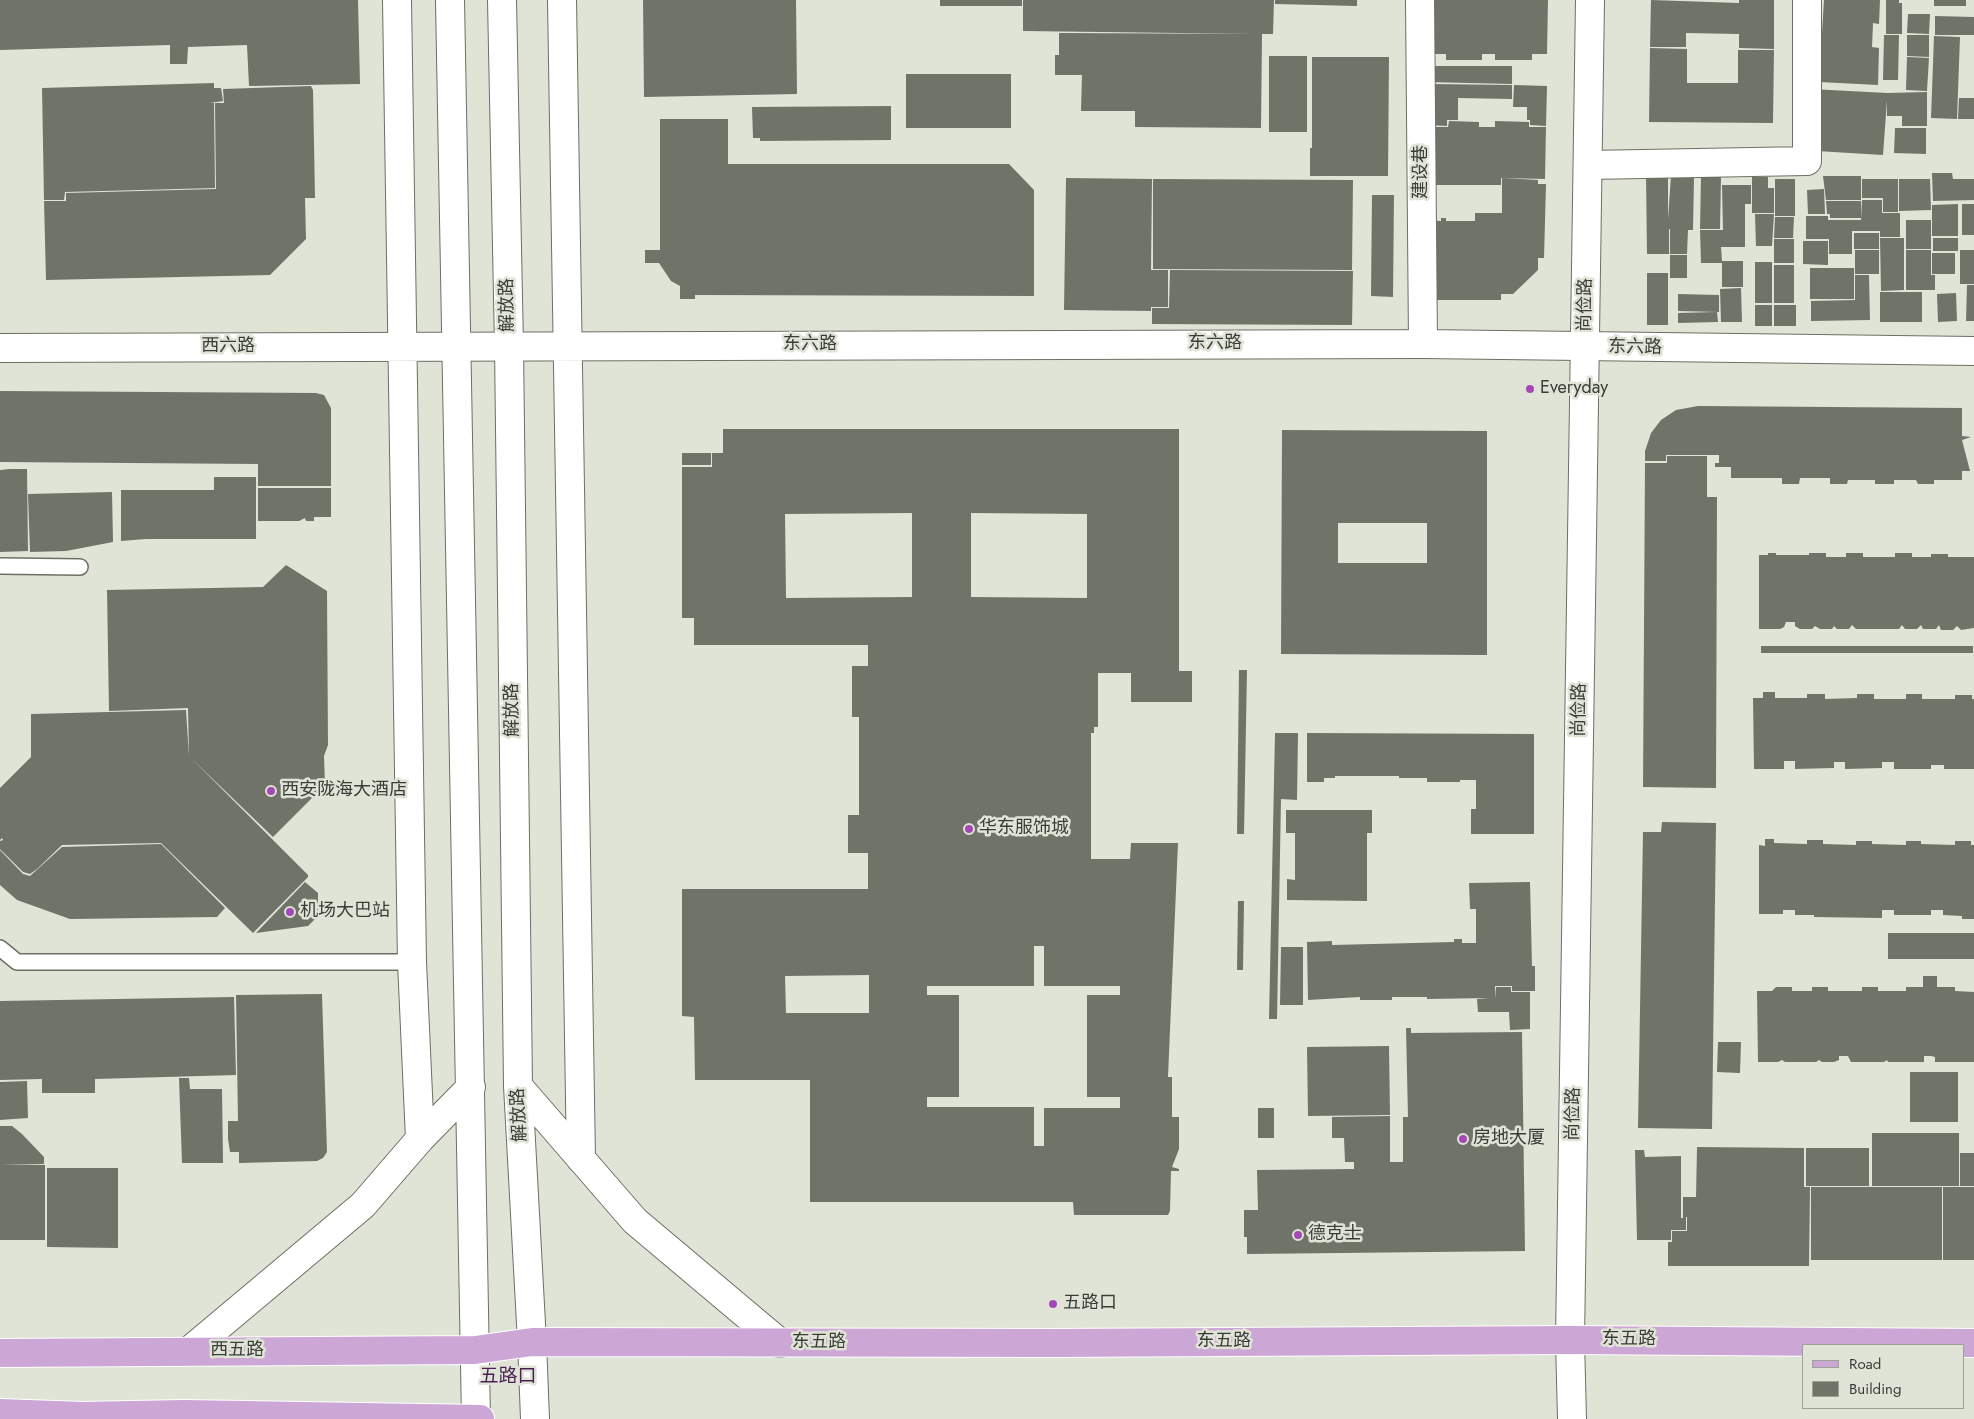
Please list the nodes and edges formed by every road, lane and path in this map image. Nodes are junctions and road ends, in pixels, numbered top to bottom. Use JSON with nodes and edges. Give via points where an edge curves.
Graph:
{"nodes":[{"id":1,"x":397,"y":0,"type":"edge"},
{"id":2,"x":450,"y":0,"type":"edge"},
{"id":3,"x":502,"y":0,"type":"edge"},
{"id":4,"x":562,"y":0,"type":"edge"},
{"id":5,"x":1420,"y":0,"type":"edge"},
{"id":6,"x":1590,"y":0,"type":"edge"},
{"id":7,"x":1807,"y":0,"type":"edge"},
{"id":8,"x":1588,"y":165,"type":"junction"},
{"id":9,"x":1422,"y":344,"type":"junction"},
{"id":10,"x":568,"y":345,"type":"junction"},
{"id":11,"x":402,"y":346,"type":"junction"},
{"id":12,"x":457,"y":346,"type":"junction"},
{"id":13,"x":509,"y":346,"type":"junction"},
{"id":14,"x":1585,"y":347,"type":"junction"},
{"id":15,"x":0,"y":348,"type":"edge"},
{"id":16,"x":1974,"y":351,"type":"edge"},
{"id":17,"x":0,"y":566,"type":"edge"},
{"id":18,"x":80,"y":567,"type":"dead end"},
{"id":19,"x":0,"y":948,"type":"edge"},
{"id":20,"x":412,"y":962,"type":"junction"},
{"id":21,"x":518,"y":1086,"type":"junction"},
{"id":22,"x":471,"y":1087,"type":"junction"},
{"id":23,"x":420,"y":1139,"type":"junction"},
{"id":24,"x":581,"y":1159,"type":"junction"},
{"id":25,"x":1570,"y":1340,"type":"junction"},
{"id":26,"x":532,"y":1342,"type":"junction"},
{"id":27,"x":1974,"y":1343,"type":"edge"},
{"id":28,"x":780,"y":1344,"type":"junction"},
{"id":29,"x":475,"y":1350,"type":"junction"},
{"id":30,"x":190,"y":1352,"type":"junction"},
{"id":31,"x":0,"y":1353,"type":"edge"},
{"id":32,"x":0,"y":1413,"type":"edge"},
{"id":33,"x":188,"y":1417,"type":"edge"},
{"id":34,"x":476,"y":1419,"type":"edge"},
{"id":35,"x":480,"y":1419,"type":"edge"},
{"id":36,"x":535,"y":1419,"type":"edge"},
{"id":37,"x":1572,"y":1419,"type":"edge"}],
"edges":[{"from":1,"to":11,"type":"street"},
{"from":2,"to":12,"type":"street"},
{"from":3,"to":13,"type":"street","name":"解放路"},
{"from":4,"to":10,"type":"street"},
{"from":5,"to":9,"type":"street","name":"建设巷"},
{"from":6,"to":8,"type":"street","name":"尚俭路"},
{"from":7,"to":8,"type":"street","via":[[1807,162]]},
{"from":8,"to":14,"type":"street","name":"尚俭路"},
{"from":9,"to":10,"type":"street","name":"东六路"},
{"from":9,"to":14,"type":"street","name":"东六路"},
{"from":10,"to":13,"type":"street","name":"东六路"},
{"from":10,"to":24,"type":"street"},
{"from":11,"to":12,"type":"street","name":"西六路"},
{"from":11,"to":15,"type":"street","name":"西六路"},
{"from":11,"to":20,"type":"street"},
{"from":12,"to":13,"type":"street","name":"东六路"},
{"from":12,"to":22,"type":"street"},
{"from":13,"to":21,"type":"street","name":"解放路"},
{"from":14,"to":16,"type":"street","name":"东六路"},
{"from":14,"to":25,"type":"street","name":"尚俭路"},
{"from":17,"to":18,"type":"lane"},
{"from":19,"to":20,"type":"lane","via":[[17,962]]},
{"from":20,"to":23,"type":"street"},
{"from":21,"to":24,"type":"street"},
{"from":21,"to":26,"type":"street","name":"解放路"},
{"from":22,"to":23,"type":"street"},
{"from":22,"to":29,"type":"street"},
{"from":23,"to":30,"type":"street","via":[[363,1205]]},
{"from":24,"to":28,"type":"street","via":[[634,1221]]},
{"from":25,"to":27,"type":"main road","name":"东五路"},
{"from":25,"to":28,"type":"main road","name":"东五路"},
{"from":25,"to":37,"type":"street","name":"尚俭路"},
{"from":26,"to":28,"type":"main road","name":"东五路"},
{"from":26,"to":29,"type":"main road","name":"东五路"},
{"from":26,"to":36,"type":"street","name":"解放路"},
{"from":29,"to":30,"type":"main road","name":"西五路"},
{"from":29,"to":34,"type":"street"},
{"from":30,"to":31,"type":"main road","name":"西五路"},
{"from":32,"to":33,"type":"main road"},
{"from":33,"to":34,"type":"main road"},
{"from":34,"to":35,"type":"main road"}]}
